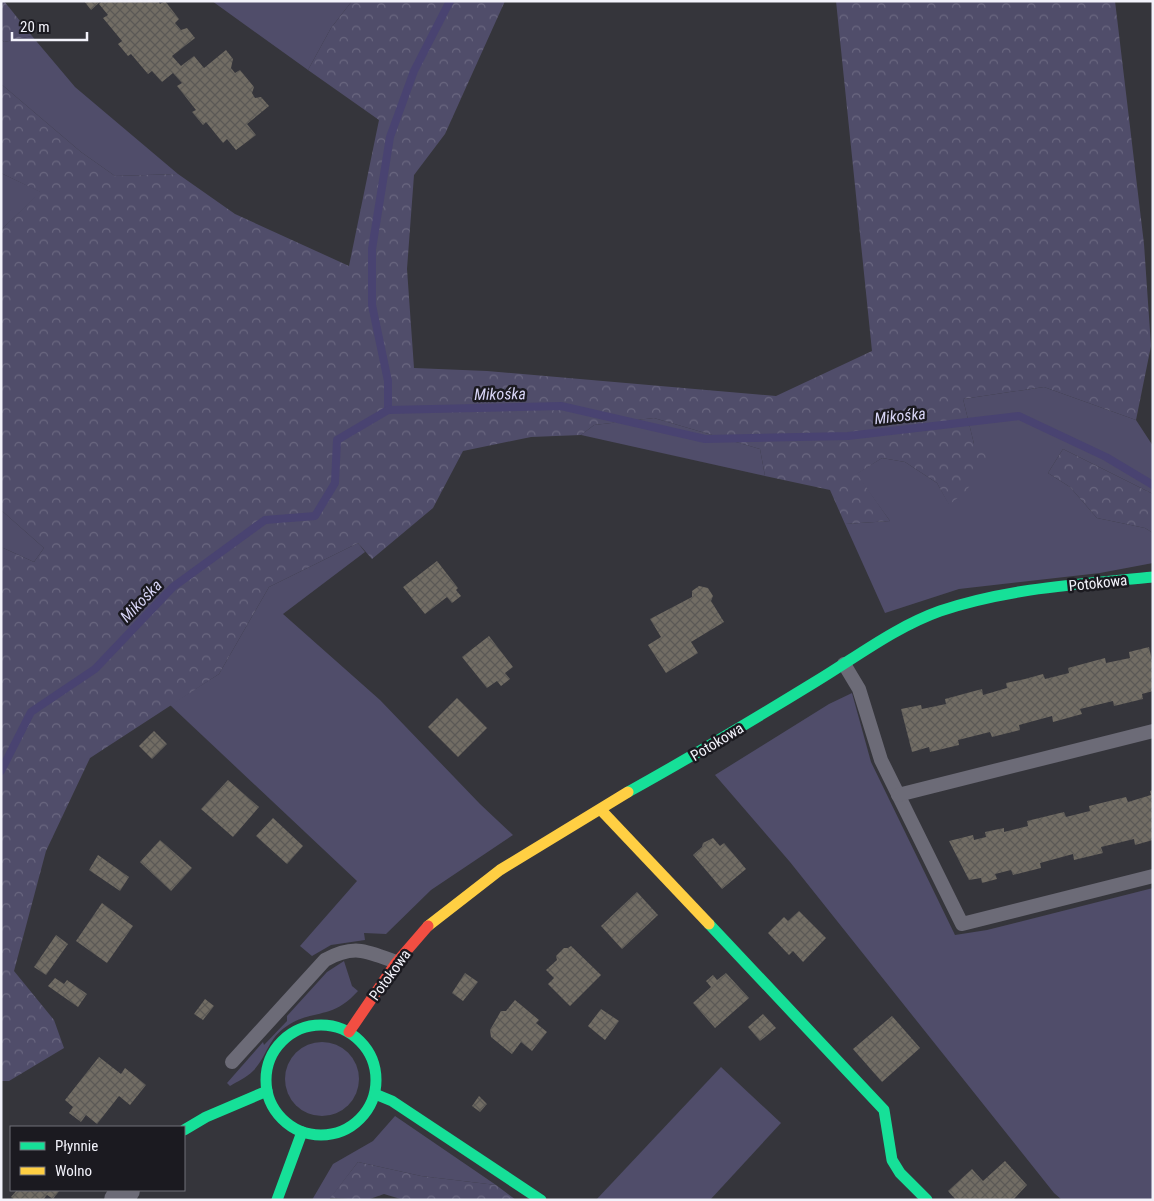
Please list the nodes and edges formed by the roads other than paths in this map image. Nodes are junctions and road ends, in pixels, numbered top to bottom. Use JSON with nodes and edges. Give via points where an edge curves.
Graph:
{"nodes":[{"id":1,"x":1153,"y":577,"type":"edge"},
{"id":2,"x":844,"y":664,"type":"junction"},
{"id":3,"x":1153,"y":731,"type":"edge"},
{"id":4,"x":898,"y":794,"type":"junction"},
{"id":5,"x":601,"y":810,"type":"junction"},
{"id":6,"x":1153,"y":876,"type":"edge"},
{"id":7,"x":396,"y":962,"type":"junction"},
{"id":8,"x":349,"y":1032,"type":"junction"},
{"id":9,"x":232,"y":1062,"type":"dead end"},
{"id":10,"x":267,"y":1092,"type":"junction"},
{"id":11,"x":374,"y":1094,"type":"junction"},
{"id":12,"x":185,"y":1129,"type":"edge"},
{"id":13,"x":302,"y":1132,"type":"junction"},
{"id":14,"x":277,"y":1200,"type":"edge"},
{"id":15,"x":541,"y":1200,"type":"edge"},
{"id":16,"x":927,"y":1200,"type":"edge"}],
"edges":[{"from":1,"to":2,"type":"street","name":"Potokowa","via":[[1029,590],[978,600],[938,612],[892,634]]},
{"from":2,"to":4,"type":"lane","via":[[859,689],[881,760]]},
{"from":2,"to":5,"type":"street","name":"Potokowa"},
{"from":3,"to":4,"type":"lane"},
{"from":4,"to":6,"type":"lane","via":[[962,924]]},
{"from":5,"to":7,"type":"street","name":"Potokowa","via":[[511,863],[455,904],[427,927]]},
{"from":5,"to":16,"type":"street","via":[[884,1110],[893,1163]]},
{"from":7,"to":8,"type":"street","name":"Potokowa"},
{"from":7,"to":9,"type":"lane","via":[[357,949],[325,960]]},
{"from":8,"to":10,"type":"street","via":[[322,1024],[294,1031],[283,1040],[268,1063]]},
{"from":8,"to":11,"type":"street","via":[[363,1043],[372,1059],[376,1076]]},
{"from":10,"to":12,"type":"street","via":[[206,1117]]},
{"from":10,"to":13,"type":"street","via":[[279,1117]]},
{"from":11,"to":13,"type":"street","via":[[367,1111],[338,1133]]},
{"from":11,"to":15,"type":"street","via":[[392,1101]]},
{"from":13,"to":14,"type":"street"}]}
